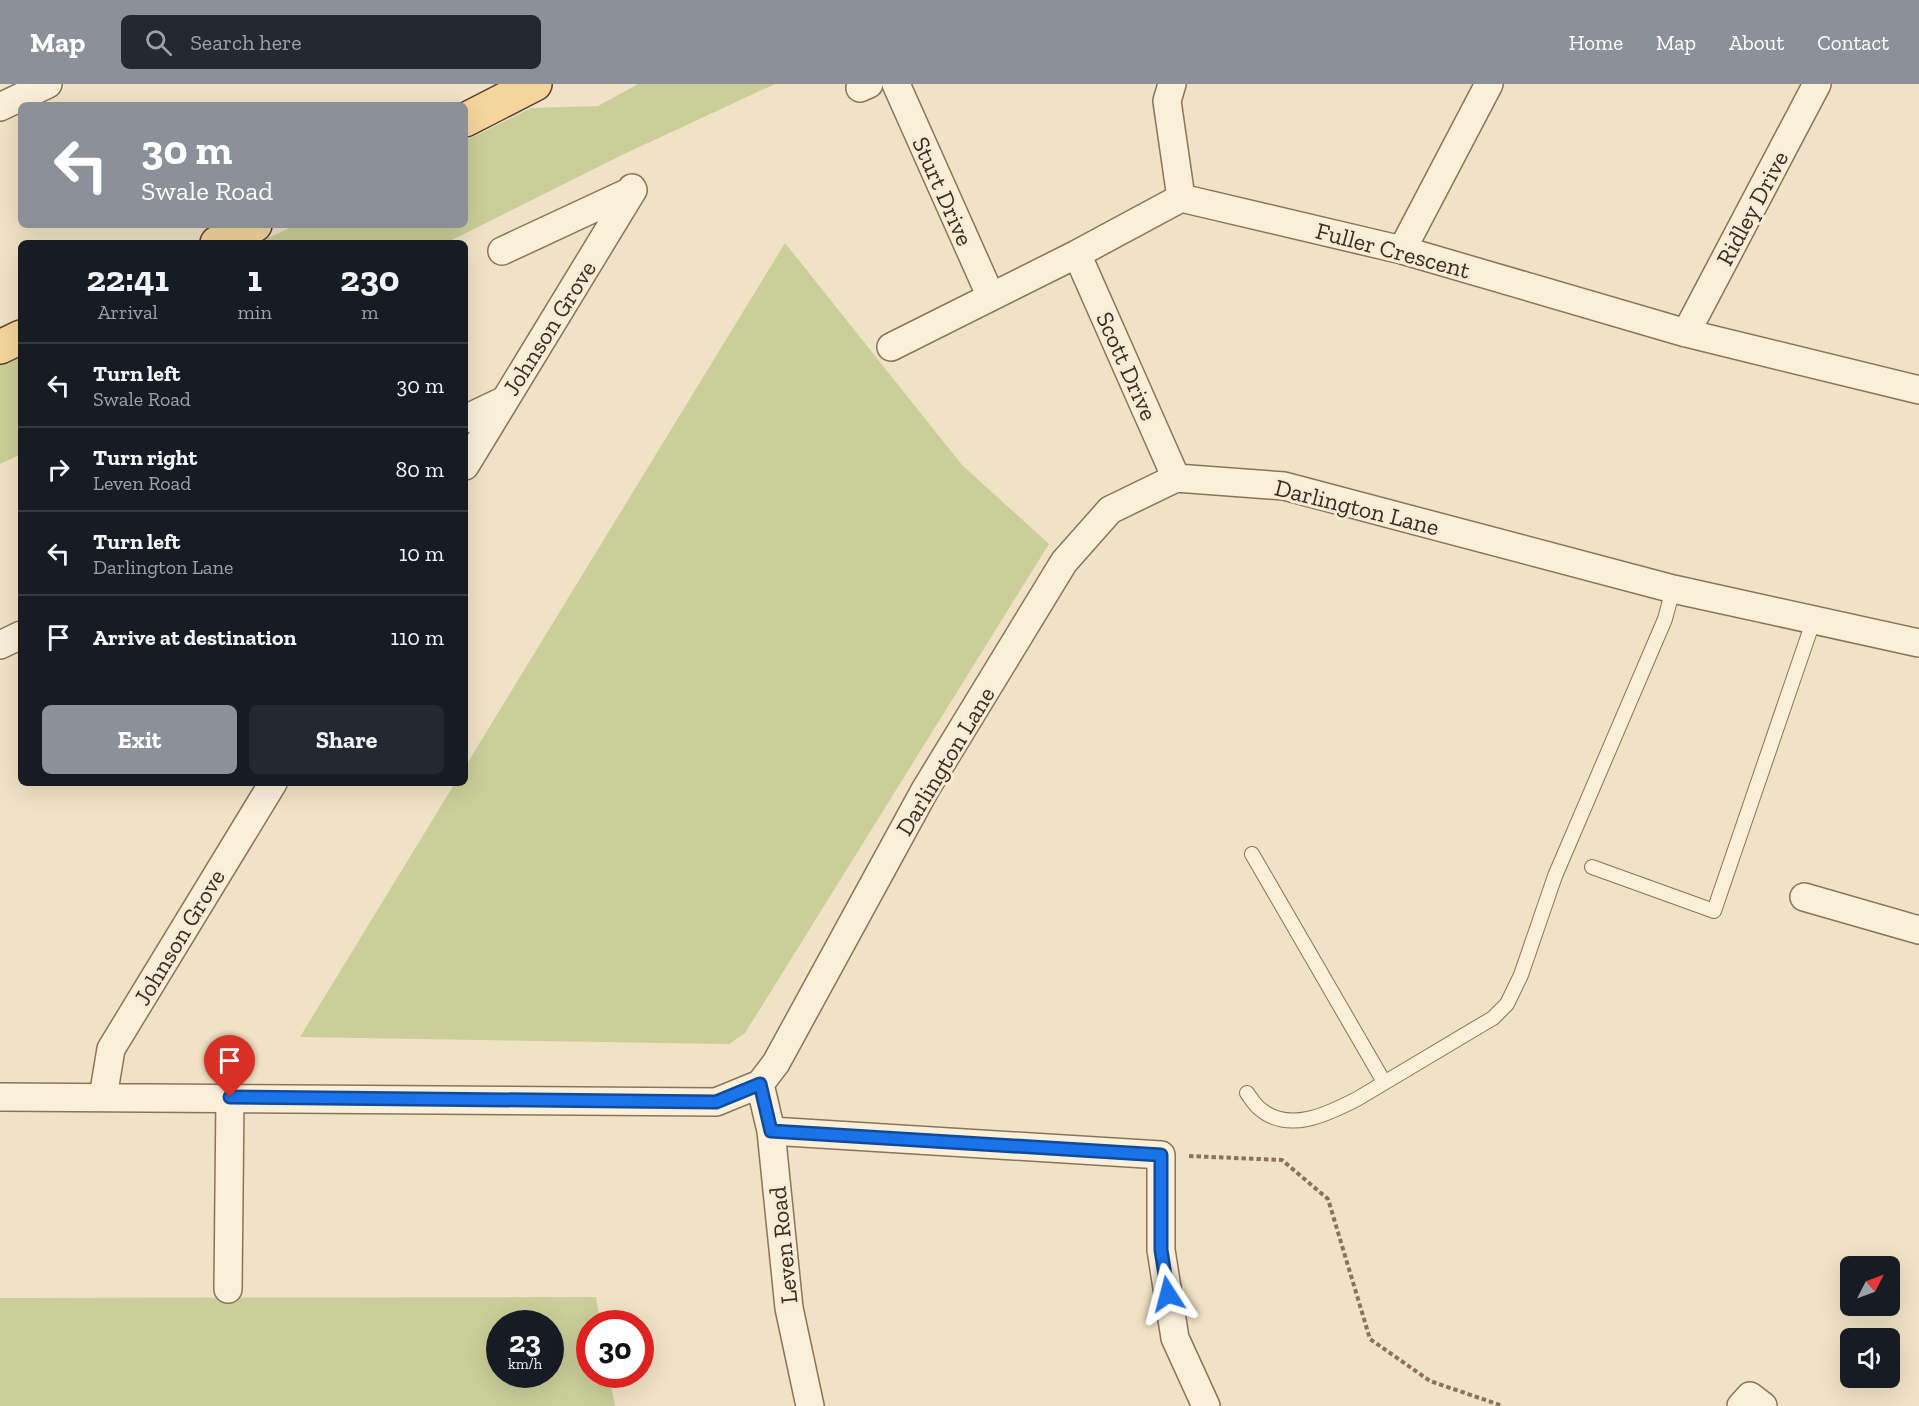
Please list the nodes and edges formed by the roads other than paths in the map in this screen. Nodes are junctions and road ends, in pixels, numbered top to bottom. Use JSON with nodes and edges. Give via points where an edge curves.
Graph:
{"nodes":[{"id":1,"x":48,"y":84,"type":"edge"},
{"id":2,"x":535,"y":84,"type":"edge"},
{"id":3,"x":896,"y":84,"type":"edge"},
{"id":4,"x":1172,"y":84,"type":"edge"},
{"id":5,"x":1489,"y":84,"type":"edge"},
{"id":6,"x":1817,"y":84,"type":"edge"},
{"id":7,"x":0,"y":107,"type":"edge"},
{"id":8,"x":468,"y":118,"type":"edge"},
{"id":9,"x":1181,"y":198,"type":"junction"},
{"id":10,"x":249,"y":228,"type":"edge"},
{"id":11,"x":223,"y":240,"type":"edge"},
{"id":12,"x":1402,"y":250,"type":"junction"},
{"id":13,"x":502,"y":251,"type":"dead end"},
{"id":14,"x":1077,"y":254,"type":"junction"},
{"id":15,"x":991,"y":297,"type":"junction"},
{"id":16,"x":1686,"y":333,"type":"junction"},
{"id":17,"x":18,"y":339,"type":"edge"},
{"id":18,"x":891,"y":347,"type":"dead end"},
{"id":19,"x":0,"y":348,"type":"edge"},
{"id":20,"x":1919,"y":390,"type":"edge"},
{"id":21,"x":505,"y":400,"type":"junction"},
{"id":22,"x":468,"y":418,"type":"edge"},
{"id":23,"x":468,"y":461,"type":"edge"},
{"id":24,"x":1176,"y":478,"type":"junction"},
{"id":25,"x":1672,"y":589,"type":"junction"},
{"id":26,"x":1814,"y":619,"type":"junction"},
{"id":27,"x":18,"y":636,"type":"edge"},
{"id":28,"x":1919,"y":643,"type":"edge"},
{"id":29,"x":0,"y":645,"type":"edge"},
{"id":30,"x":271,"y":786,"type":"edge"},
{"id":31,"x":1252,"y":854,"type":"dead end"},
{"id":32,"x":1592,"y":867,"type":"dead end"},
{"id":33,"x":1804,"y":897,"type":"dead end"},
{"id":34,"x":1919,"y":930,"type":"edge"},
{"id":35,"x":1384,"y":1082,"type":"junction"},
{"id":36,"x":760,"y":1084,"type":"junction"},
{"id":37,"x":1247,"y":1093,"type":"dead end"},
{"id":38,"x":0,"y":1097,"type":"edge"},
{"id":39,"x":103,"y":1097,"type":"junction"},
{"id":40,"x":230,"y":1097,"type":"junction"},
{"id":41,"x":771,"y":1131,"type":"junction"},
{"id":42,"x":228,"y":1290,"type":"dead end"},
{"id":43,"x":810,"y":1406,"type":"edge"},
{"id":44,"x":1206,"y":1406,"type":"edge"},
{"id":45,"x":1741,"y":1406,"type":"edge"},
{"id":46,"x":1763,"y":1406,"type":"edge"}],
"edges":[{"from":1,"to":7,"type":"street"},
{"from":2,"to":8,"type":"main road"},
{"from":3,"to":15,"type":"street","name":"Sturt Drive"},
{"from":4,"to":9,"type":"street","via":[[1167,101]]},
{"from":5,"to":12,"type":"street"},
{"from":6,"to":16,"type":"street","name":"Ridley Drive"},
{"from":9,"to":12,"type":"street","name":"Fuller Crescent"},
{"from":9,"to":14,"type":"street"},
{"from":10,"to":11,"type":"main road"},
{"from":12,"to":16,"type":"street","name":"Fuller Crescent"},
{"from":13,"to":21,"type":"street","name":"Johnson Grove","via":[[632,189]]},
{"from":14,"to":15,"type":"street"},
{"from":14,"to":24,"type":"street","name":"Scott Drive"},
{"from":15,"to":18,"type":"street"},
{"from":16,"to":20,"type":"street","name":"Fuller Crescent"},
{"from":17,"to":19,"type":"main road"},
{"from":21,"to":22,"type":"street"},
{"from":21,"to":23,"type":"street","name":"Johnson Grove"},
{"from":24,"to":25,"type":"street","name":"Darlington Lane","via":[[1284,486]]},
{"from":24,"to":36,"type":"street","name":"Darlington Lane","via":[[1110,510],[1064,562],[925,790],[776,1064]]},
{"from":25,"to":26,"type":"street","name":"Darlington Lane"},
{"from":25,"to":35,"type":"lane","via":[[1665,619],[1555,876],[1507,1004],[1493,1018]]},
{"from":26,"to":28,"type":"street","name":"Darlington Lane"},
{"from":26,"to":32,"type":"lane","via":[[1714,911]]},
{"from":27,"to":29,"type":"street"},
{"from":30,"to":39,"type":"street","name":"Johnson Grove","via":[[111,1049]]},
{"from":31,"to":35,"type":"lane"},
{"from":33,"to":34,"type":"street"},
{"from":35,"to":37,"type":"lane","via":[[1336,1110],[1308,1120],[1276,1118],[1259,1108]]},
{"from":36,"to":40,"type":"street","via":[[716,1102]]},
{"from":36,"to":41,"type":"street","name":"Leven Road"},
{"from":38,"to":39,"type":"street"},
{"from":39,"to":40,"type":"street"},
{"from":40,"to":42,"type":"street"},
{"from":41,"to":43,"type":"street","name":"Leven Road","via":[[789,1308]]},
{"from":41,"to":44,"type":"street","via":[[1161,1155],[1161,1250],[1175,1338]]},
{"from":45,"to":46,"type":"street","via":[[1750,1396]]}]}
